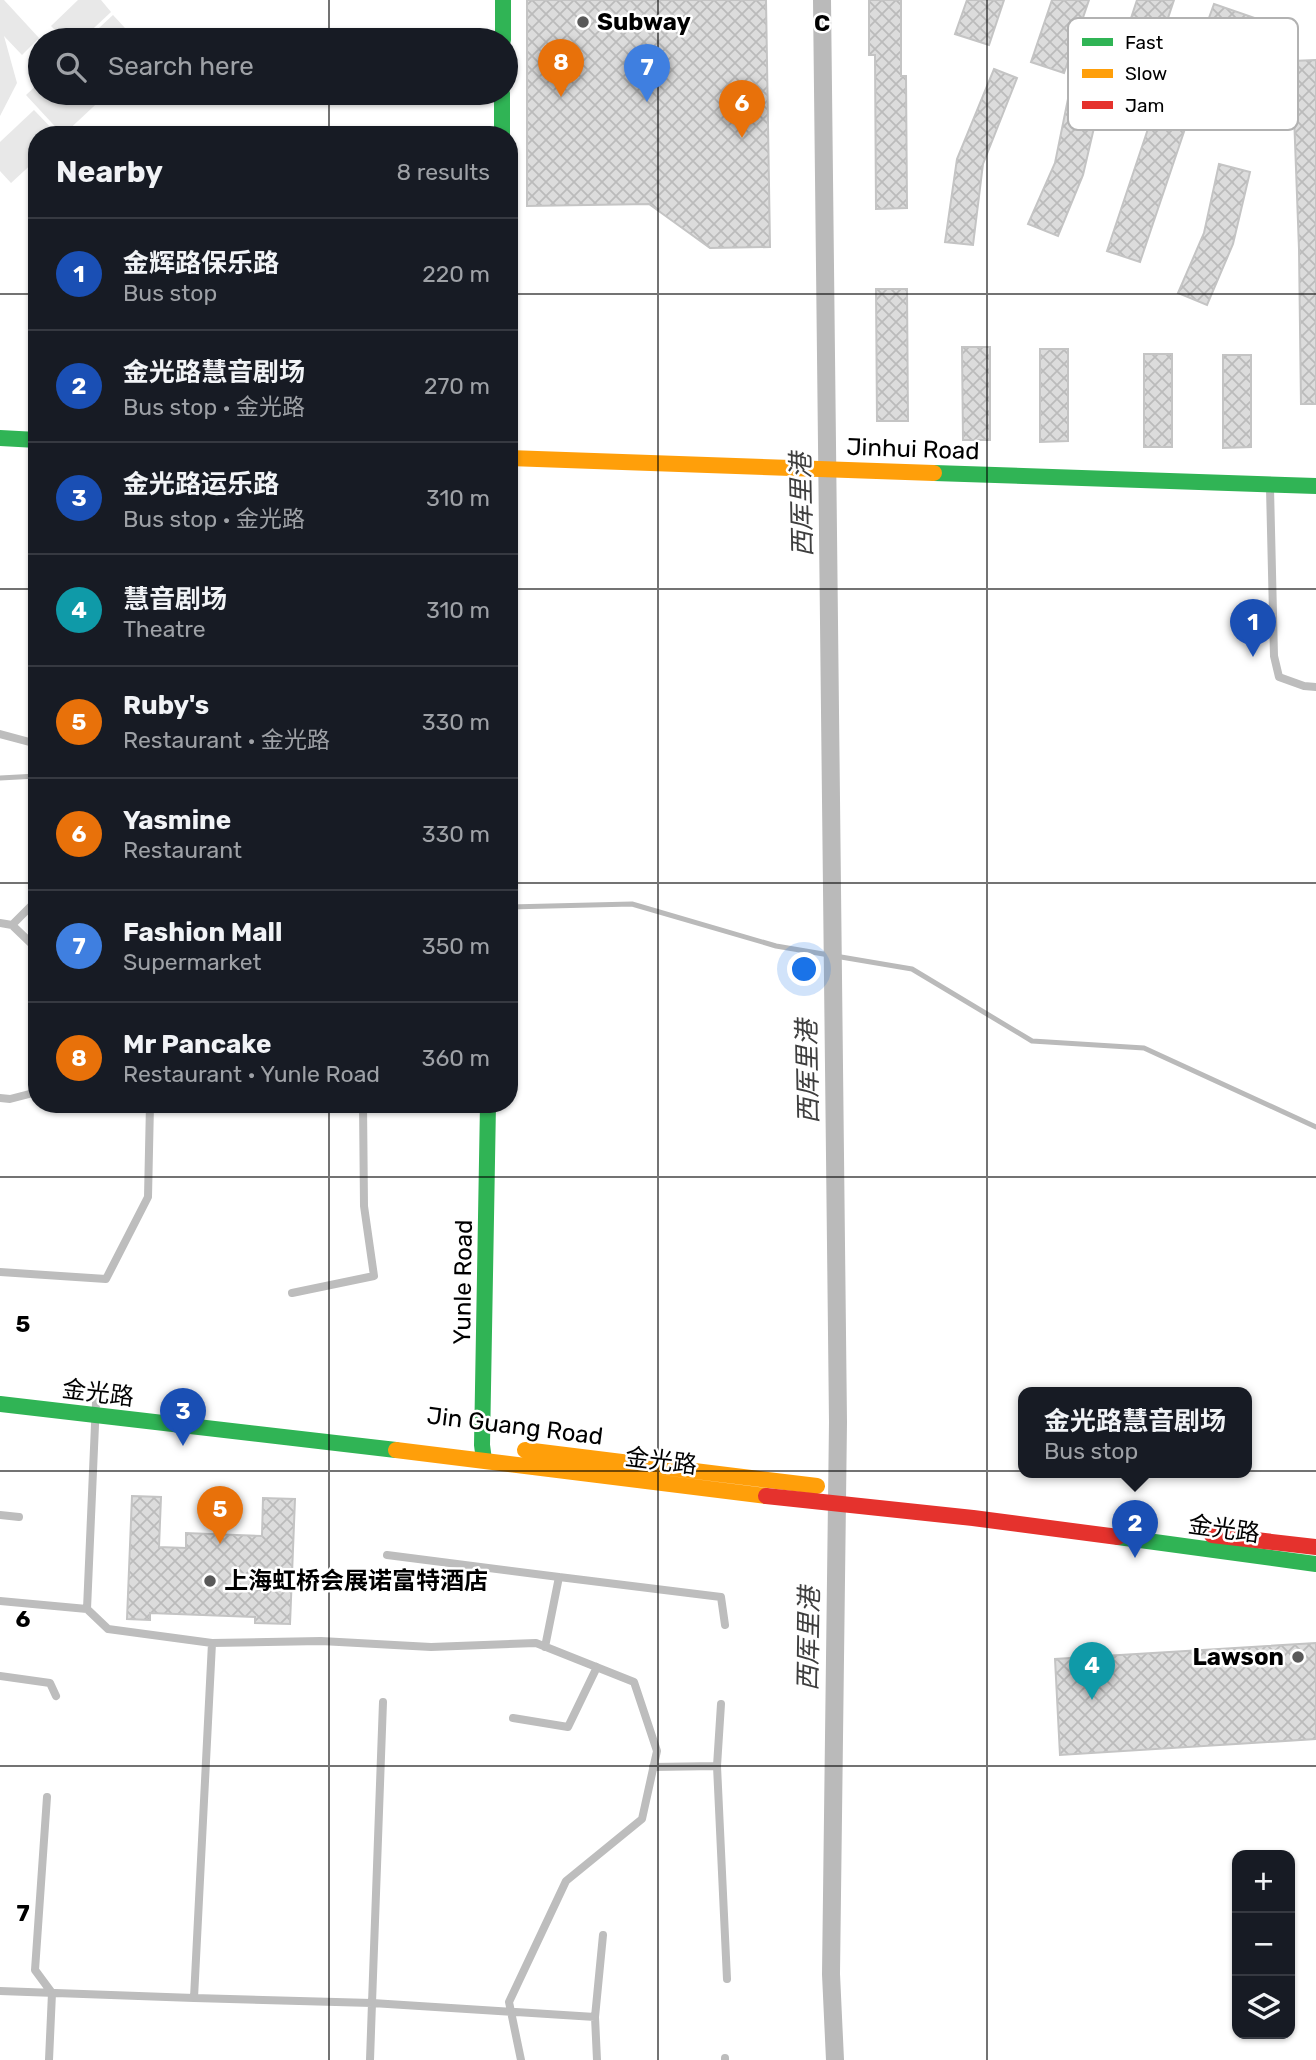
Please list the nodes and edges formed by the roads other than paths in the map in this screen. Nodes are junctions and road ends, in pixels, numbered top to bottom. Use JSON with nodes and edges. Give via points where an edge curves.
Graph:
{"nodes":[{"id":1,"x":503,"y":0,"type":"edge"},
{"id":2,"x":503,"y":28,"type":"edge"},
{"id":3,"x":502,"y":105,"type":"edge"},
{"id":4,"x":502,"y":126,"type":"edge"},
{"id":5,"x":0,"y":438,"type":"edge"},
{"id":6,"x":28,"y":440,"type":"edge"},
{"id":7,"x":518,"y":458,"type":"edge"},
{"id":8,"x":1270,"y":485,"type":"junction"},
{"id":9,"x":1316,"y":486,"type":"edge"},
{"id":10,"x":1316,"y":687,"type":"edge"},
{"id":11,"x":0,"y":734,"type":"edge"},
{"id":12,"x":28,"y":742,"type":"edge"},
{"id":13,"x":28,"y":909,"type":"edge"},
{"id":14,"x":0,"y":923,"type":"edge"},
{"id":15,"x":12,"y":925,"type":"junction"},
{"id":16,"x":28,"y":940,"type":"edge"},
{"id":17,"x":28,"y":1094,"type":"edge"},
{"id":18,"x":0,"y":1098,"type":"edge"},
{"id":19,"x":150,"y":1113,"type":"edge"},
{"id":20,"x":363,"y":1113,"type":"edge"},
{"id":21,"x":488,"y":1113,"type":"edge"},
{"id":22,"x":0,"y":1272,"type":"edge"},
{"id":23,"x":292,"y":1293,"type":"dead end"},
{"id":24,"x":0,"y":1388,"type":"edge"},
{"id":25,"x":0,"y":1404,"type":"edge"},
{"id":26,"x":95,"y":1408,"type":"junction"},
{"id":27,"x":483,"y":1452,"type":"junction"},
{"id":28,"x":800,"y":1492,"type":"junction"},
{"id":29,"x":0,"y":1515,"type":"edge"},
{"id":30,"x":19,"y":1517,"type":"dead end"},
{"id":31,"x":1316,"y":1547,"type":"edge"},
{"id":32,"x":387,"y":1555,"type":"dead end"},
{"id":33,"x":1316,"y":1564,"type":"edge"},
{"id":34,"x":559,"y":1577,"type":"junction"},
{"id":35,"x":0,"y":1601,"type":"edge"},
{"id":36,"x":87,"y":1609,"type":"junction"},
{"id":37,"x":725,"y":1625,"type":"dead end"},
{"id":38,"x":212,"y":1643,"type":"junction"},
{"id":39,"x":545,"y":1647,"type":"junction"},
{"id":40,"x":597,"y":1667,"type":"junction"},
{"id":41,"x":0,"y":1676,"type":"edge"},
{"id":42,"x":56,"y":1696,"type":"dead end"},
{"id":43,"x":383,"y":1702,"type":"dead end"},
{"id":44,"x":721,"y":1704,"type":"dead end"},
{"id":45,"x":513,"y":1718,"type":"dead end"},
{"id":46,"x":653,"y":1766,"type":"junction"},
{"id":47,"x":718,"y":1766,"type":"junction"},
{"id":48,"x":47,"y":1797,"type":"dead end"},
{"id":49,"x":603,"y":1935,"type":"dead end"},
{"id":50,"x":727,"y":1979,"type":"dead end"},
{"id":51,"x":0,"y":1991,"type":"edge"},
{"id":52,"x":52,"y":1993,"type":"junction"},
{"id":53,"x":194,"y":1998,"type":"junction"},
{"id":54,"x":372,"y":2003,"type":"junction"},
{"id":55,"x":511,"y":2012,"type":"junction"},
{"id":56,"x":595,"y":2017,"type":"junction"},
{"id":57,"x":49,"y":2060,"type":"edge"},
{"id":58,"x":370,"y":2060,"type":"edge"},
{"id":59,"x":521,"y":2060,"type":"edge"},
{"id":60,"x":597,"y":2060,"type":"edge"}],
"edges":[{"from":1,"to":2,"type":"street"},
{"from":3,"to":4,"type":"street"},
{"from":5,"to":6,"type":"street"},
{"from":7,"to":8,"type":"street","name":"Jinhui Road"},
{"from":8,"to":9,"type":"street","name":"Jinhui Road"},
{"from":8,"to":10,"type":"lane","via":[[1274,656],[1279,677]]},
{"from":11,"to":12,"type":"lane"},
{"from":13,"to":15,"type":"lane"},
{"from":14,"to":15,"type":"lane"},
{"from":15,"to":16,"type":"lane"},
{"from":17,"to":18,"type":"lane"},
{"from":19,"to":22,"type":"lane","via":[[148,1197],[106,1279]]},
{"from":20,"to":23,"type":"lane","via":[[364,1206],[374,1276]]},
{"from":21,"to":27,"type":"street","name":"Yunle Road"},
{"from":24,"to":26,"type":"street","name":"Jin Guang Road"},
{"from":25,"to":26,"type":"street","name":"金光路"},
{"from":26,"to":27,"type":"street","name":"Jin Guang Road"},
{"from":26,"to":36,"type":"lane"},
{"from":27,"to":28,"type":"street","name":"Jin Guang Road"},
{"from":28,"to":31,"type":"street","name":"Jin Guang Road","via":[[852,1490]]},
{"from":28,"to":33,"type":"street","name":"金光路","via":[[873,1507]]},
{"from":29,"to":30,"type":"lane"},
{"from":32,"to":34,"type":"lane"},
{"from":34,"to":37,"type":"lane","via":[[721,1597]]},
{"from":34,"to":39,"type":"lane"},
{"from":35,"to":36,"type":"lane"},
{"from":36,"to":38,"type":"lane","via":[[108,1629]]},
{"from":38,"to":39,"type":"lane","via":[[321,1641],[431,1647],[536,1643]]},
{"from":38,"to":53,"type":"lane"},
{"from":39,"to":40,"type":"lane"},
{"from":40,"to":45,"type":"lane","via":[[568,1727]]},
{"from":40,"to":46,"type":"lane","via":[[634,1682],[657,1751]]},
{"from":41,"to":42,"type":"lane","via":[[50,1683]]},
{"from":43,"to":54,"type":"lane"},
{"from":44,"to":47,"type":"lane"},
{"from":46,"to":47,"type":"lane"},
{"from":46,"to":55,"type":"lane","via":[[642,1819],[566,1881],[509,2002]]},
{"from":47,"to":50,"type":"lane"},
{"from":48,"to":52,"type":"lane","via":[[35,1970]]},
{"from":49,"to":56,"type":"lane"},
{"from":51,"to":52,"type":"lane"},
{"from":52,"to":53,"type":"lane"},
{"from":52,"to":57,"type":"lane"},
{"from":53,"to":54,"type":"lane"},
{"from":54,"to":55,"type":"lane"},
{"from":54,"to":58,"type":"lane"},
{"from":55,"to":56,"type":"lane"},
{"from":55,"to":59,"type":"lane"},
{"from":56,"to":60,"type":"lane"}]}
